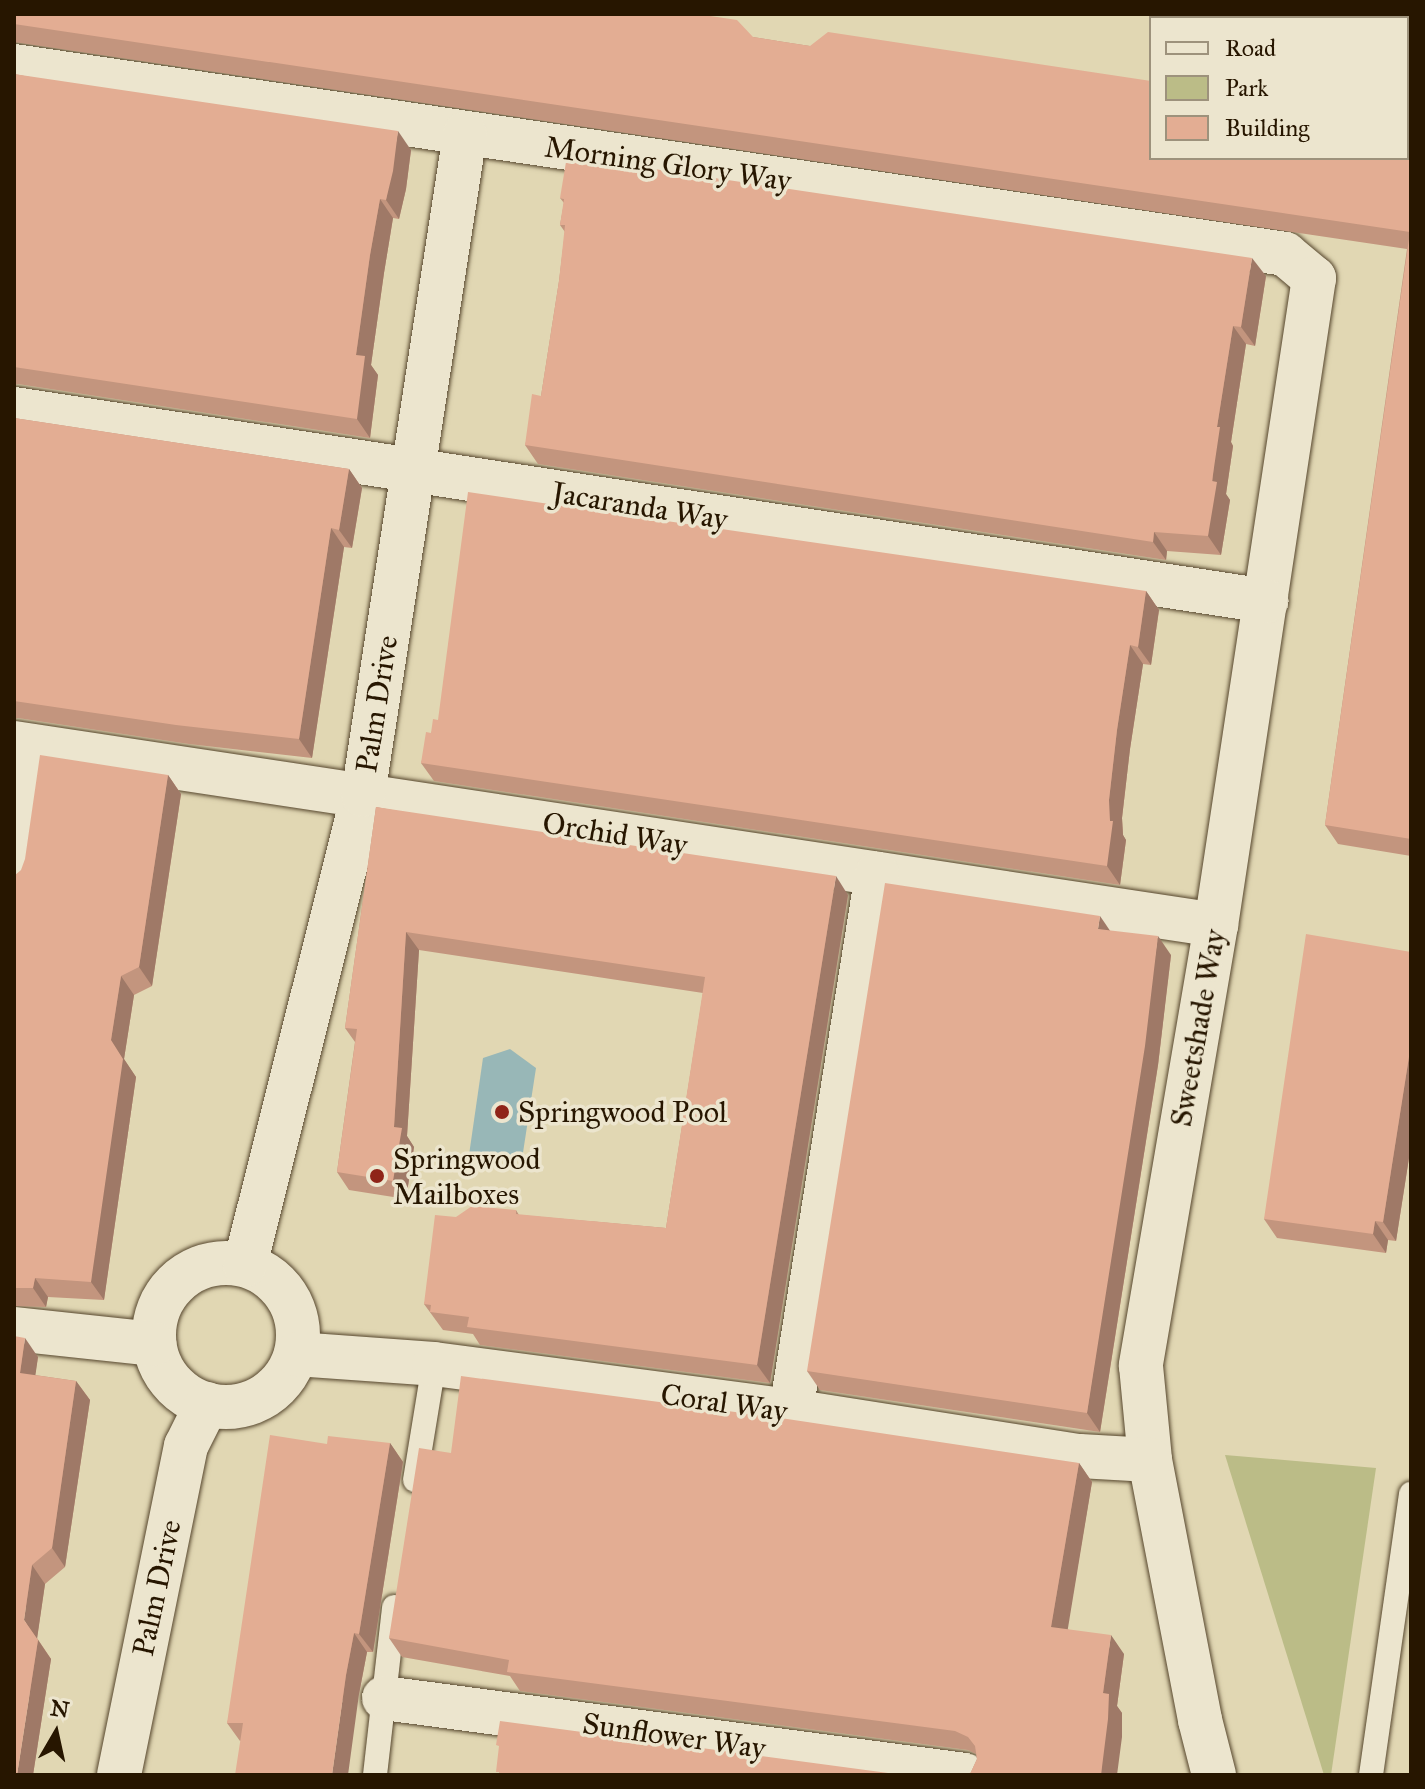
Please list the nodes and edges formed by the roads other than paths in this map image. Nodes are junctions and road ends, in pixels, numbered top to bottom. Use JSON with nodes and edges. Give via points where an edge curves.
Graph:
{"nodes":[{"id":1,"x":14,"y":66,"type":"edge"},
{"id":2,"x":465,"y":134,"type":"junction"},
{"id":3,"x":1314,"y":278,"type":"joint"},
{"id":4,"x":14,"y":409,"type":"edge"},
{"id":5,"x":412,"y":471,"type":"junction"},
{"id":6,"x":1266,"y":601,"type":"junction"},
{"id":7,"x":23,"y":745,"type":"edge"},
{"id":8,"x":363,"y":795,"type":"junction"},
{"id":9,"x":14,"y":874,"type":"edge"},
{"id":10,"x":877,"y":874,"type":"junction"},
{"id":11,"x":1216,"y":925,"type":"junction"},
{"id":12,"x":245,"y":1265,"type":"junction"},
{"id":13,"x":14,"y":1329,"type":"edge"},
{"id":14,"x":154,"y":1344,"type":"junction"},
{"id":15,"x":296,"y":1354,"type":"junction"},
{"id":16,"x":434,"y":1364,"type":"junction"},
{"id":17,"x":207,"y":1404,"type":"junction"},
{"id":18,"x":791,"y":1411,"type":"junction"},
{"id":19,"x":1150,"y":1460,"type":"junction"},
{"id":20,"x":1411,"y":1494,"type":"edge"},
{"id":21,"x":411,"y":1502,"type":"edge"},
{"id":22,"x":399,"y":1579,"type":"edge"},
{"id":23,"x":384,"y":1698,"type":"junction"},
{"id":24,"x":119,"y":1775,"type":"edge"},
{"id":25,"x":375,"y":1775,"type":"edge"},
{"id":26,"x":965,"y":1775,"type":"edge"},
{"id":27,"x":1214,"y":1775,"type":"edge"},
{"id":28,"x":1371,"y":1775,"type":"edge"}],
"edges":[{"from":1,"to":2,"type":"street","name":"Morning Glory Way"},
{"from":2,"to":3,"type":"street","name":"Morning Glory Way","via":[[1285,254]]},
{"from":2,"to":5,"type":"street","name":"Palm Drive"},
{"from":3,"to":6,"type":"street","name":"Sweetshade Way"},
{"from":4,"to":5,"type":"street","name":"Jacaranda Way"},
{"from":5,"to":6,"type":"street","name":"Jacaranda Way"},
{"from":5,"to":8,"type":"street","name":"Palm Drive"},
{"from":6,"to":11,"type":"street","name":"Sweetshade Way"},
{"from":7,"to":8,"type":"street","name":"Orchid Way"},
{"from":7,"to":9,"type":"street"},
{"from":8,"to":10,"type":"street","name":"Orchid Way"},
{"from":8,"to":12,"type":"street","name":"Palm Drive"},
{"from":10,"to":11,"type":"street","name":"Orchid Way"},
{"from":10,"to":18,"type":"street"},
{"from":11,"to":19,"type":"street","name":"Sweetshade Way","via":[[1141,1366]]},
{"from":12,"to":14,"type":"street","via":[[216,1263],[189,1272],[169,1291],[156,1316]]},
{"from":12,"to":15,"type":"street","via":[[270,1277],[289,1299],[298,1326]]},
{"from":13,"to":14,"type":"street"},
{"from":14,"to":17,"type":"street","via":[[163,1371],[182,1392]]},
{"from":15,"to":16,"type":"street","name":"Coral Way"},
{"from":15,"to":17,"type":"street","via":[[283,1379],[263,1398],[235,1407]]},
{"from":16,"to":18,"type":"street","name":"Coral Way"},
{"from":16,"to":21,"type":"lane"},
{"from":17,"to":24,"type":"street","name":"Palm Drive","via":[[186,1446]]},
{"from":18,"to":19,"type":"street","name":"Coral Way","via":[[1080,1456]]},
{"from":19,"to":27,"type":"street","name":"Sweetshade Way"},
{"from":20,"to":28,"type":"lane"},
{"from":22,"to":23,"type":"lane"},
{"from":23,"to":25,"type":"lane"},
{"from":23,"to":26,"type":"street","name":"Sunflower Way"}]}
